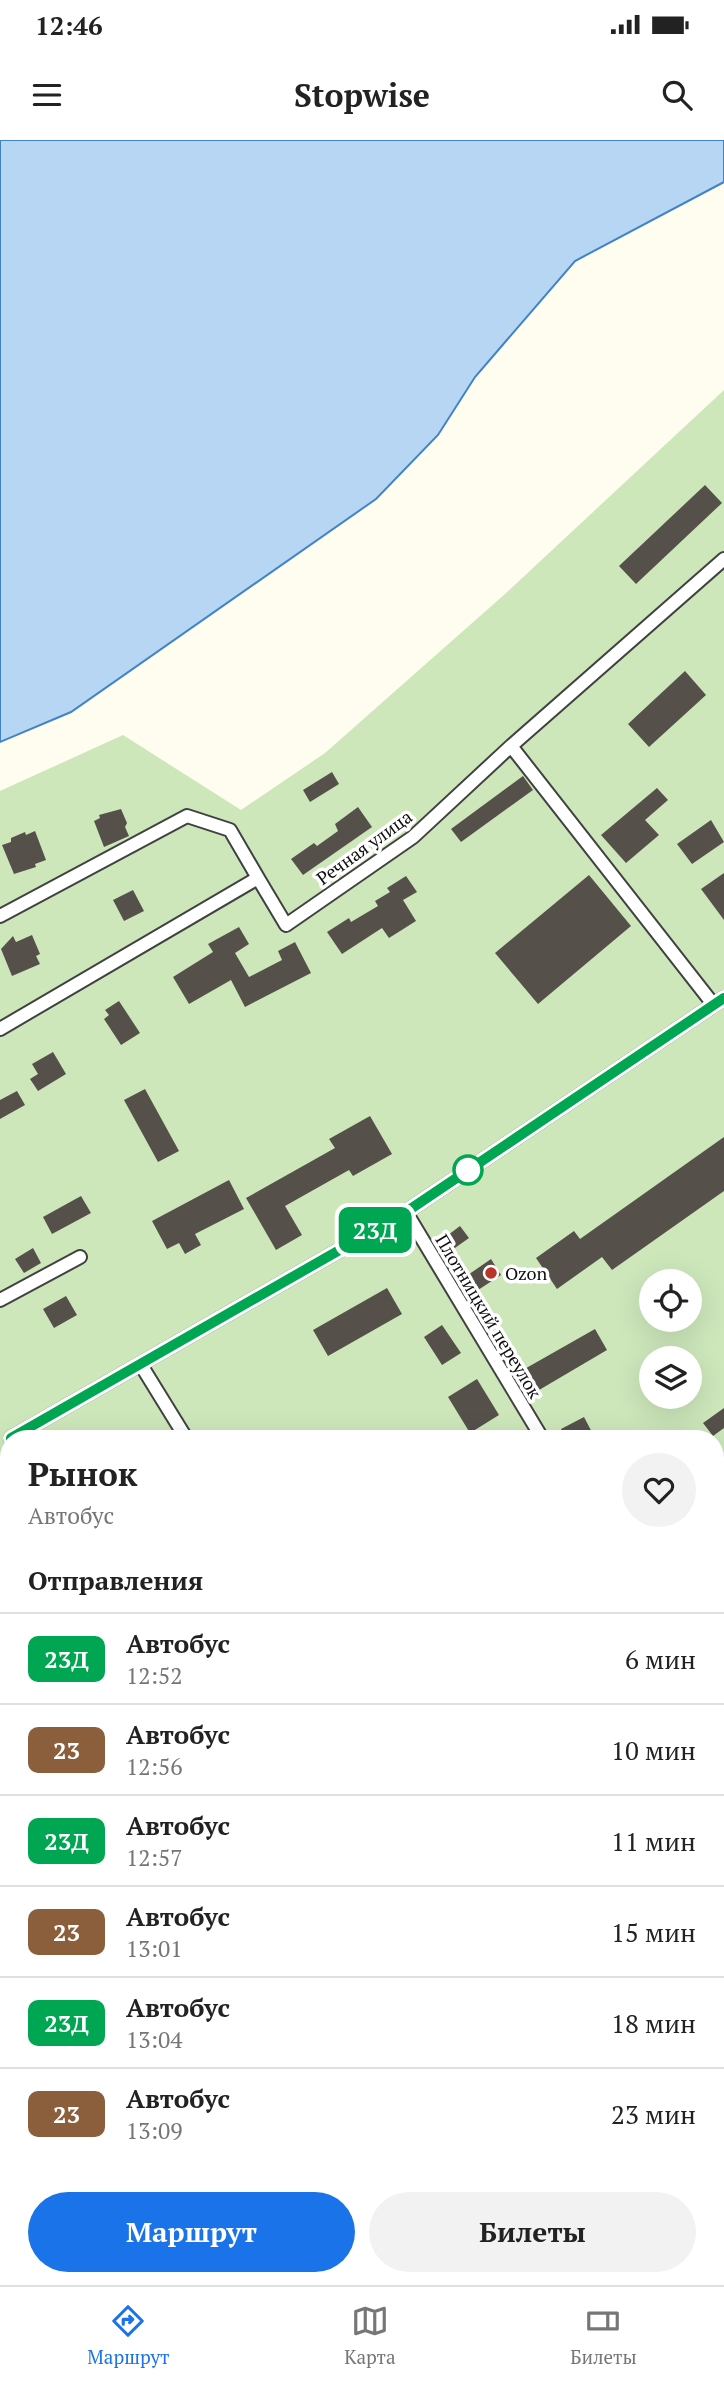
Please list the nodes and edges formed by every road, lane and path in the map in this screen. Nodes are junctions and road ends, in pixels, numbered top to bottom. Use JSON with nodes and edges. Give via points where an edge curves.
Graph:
{"nodes":[{"id":1,"x":724,"y":559,"type":"edge"},
{"id":2,"x":511,"y":746,"type":"junction"},
{"id":3,"x":258,"y":878,"type":"junction"},
{"id":4,"x":0,"y":916,"type":"edge"},
{"id":5,"x":719,"y":1001,"type":"edge"},
{"id":6,"x":0,"y":1029,"type":"edge"},
{"id":7,"x":406,"y":1212,"type":"junction"},
{"id":8,"x":80,"y":1257,"type":"dead end"},
{"id":9,"x":0,"y":1300,"type":"edge"},
{"id":10,"x":141,"y":1365,"type":"junction"},
{"id":11,"x":26,"y":1430,"type":"edge"},
{"id":12,"x":181,"y":1430,"type":"edge"},
{"id":13,"x":537,"y":1430,"type":"edge"}],
"edges":[{"from":1,"to":2,"type":"street","name":"Речная улица"},
{"from":2,"to":3,"type":"street","name":"Речная улица","via":[[413,836],[286,925]]},
{"from":2,"to":5,"type":"street"},
{"from":3,"to":4,"type":"street","via":[[230,830],[187,816]]},
{"from":3,"to":6,"type":"street"},
{"from":5,"to":7,"type":"street"},
{"from":7,"to":10,"type":"street"},
{"from":7,"to":13,"type":"street","name":"Плотницкий переулок"},
{"from":8,"to":9,"type":"street"},
{"from":10,"to":11,"type":"street"},
{"from":10,"to":12,"type":"street"}]}
